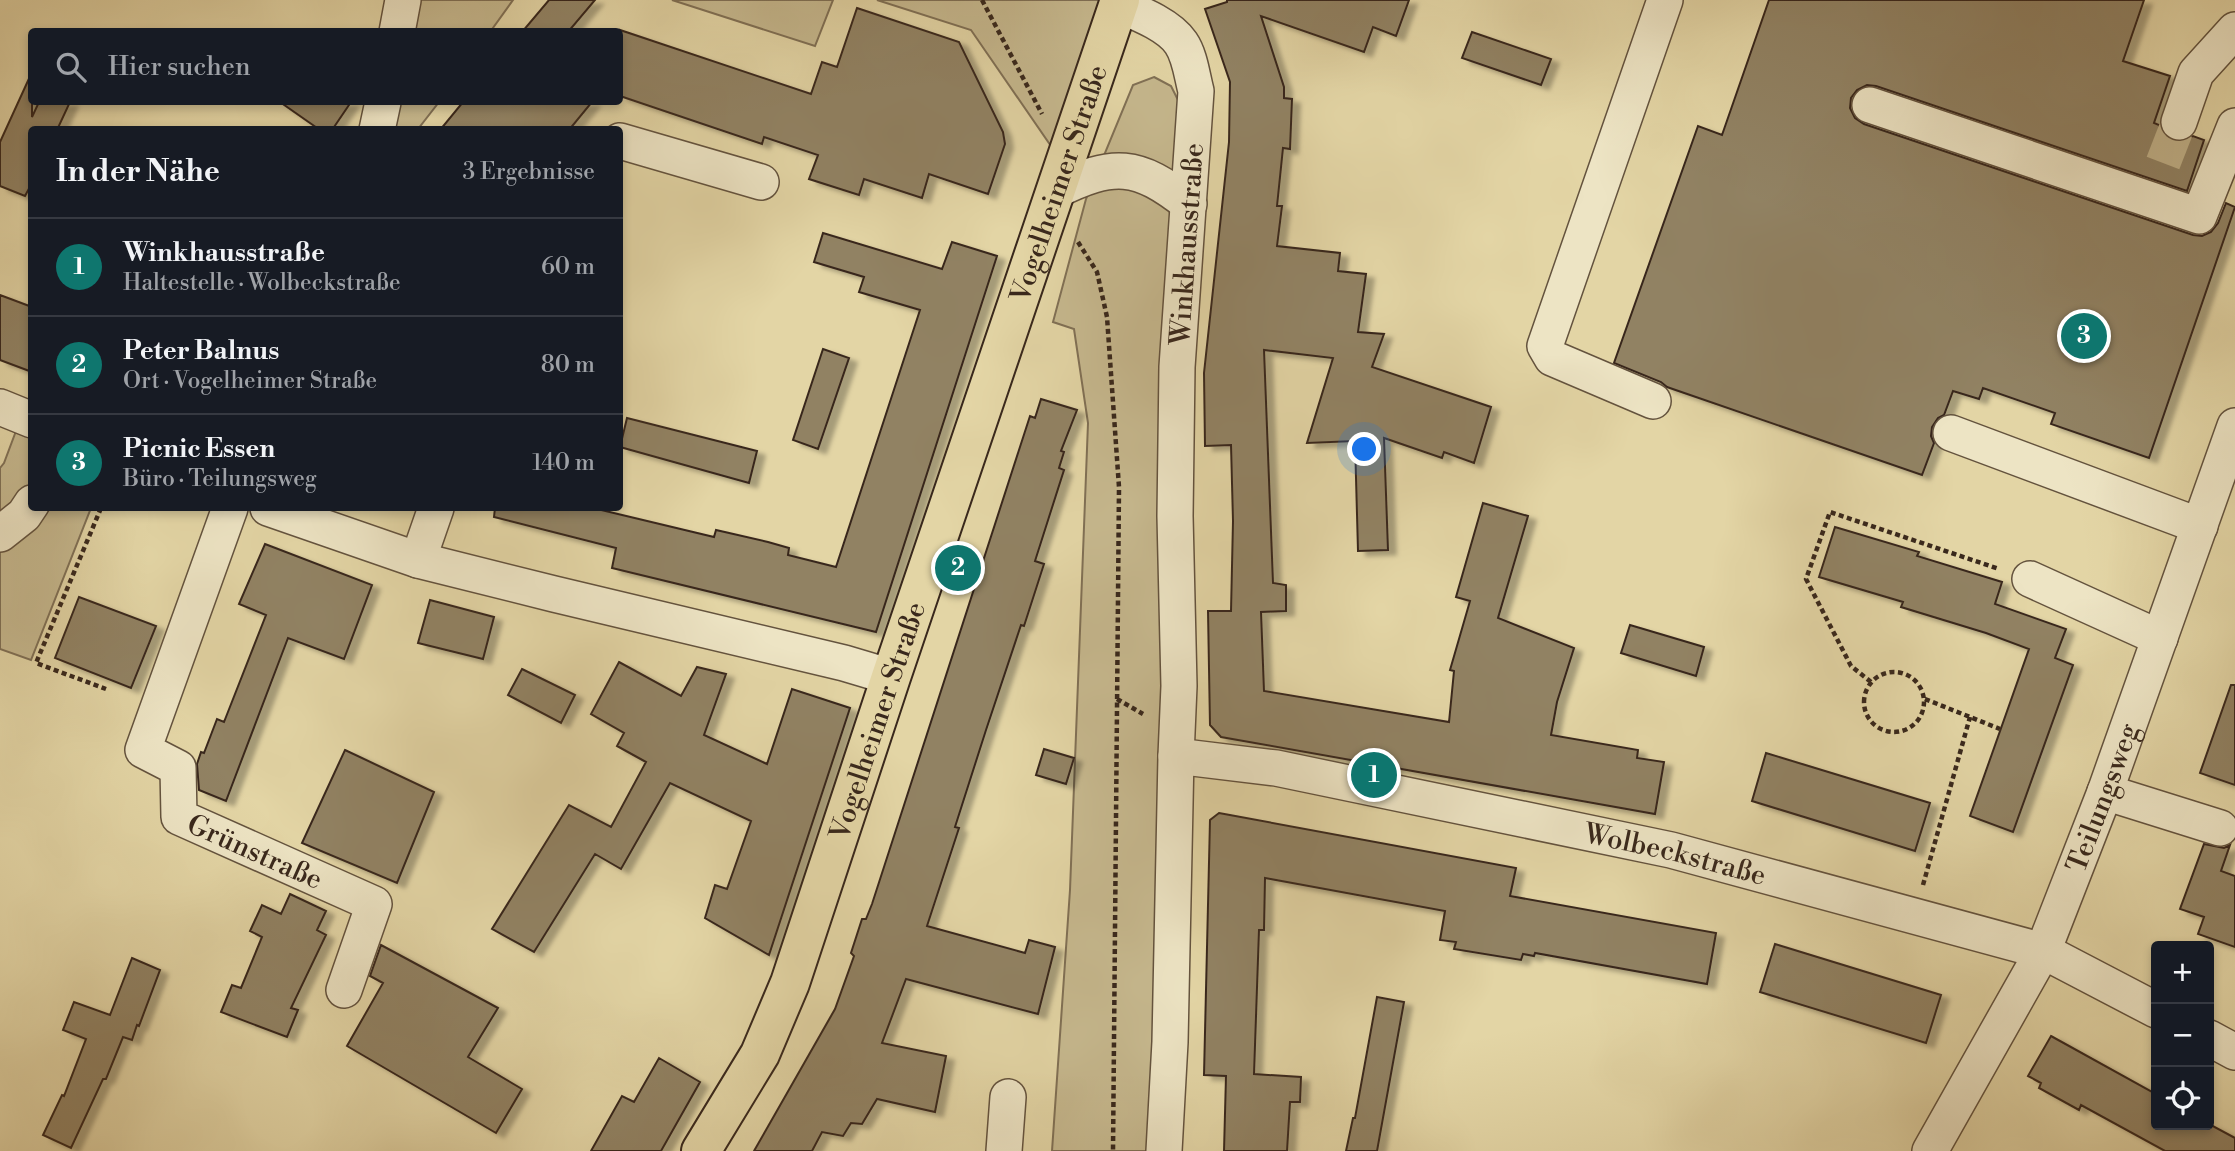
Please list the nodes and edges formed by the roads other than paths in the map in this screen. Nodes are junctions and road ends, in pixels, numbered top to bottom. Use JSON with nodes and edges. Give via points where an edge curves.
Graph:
{"nodes":[{"id":1,"x":402,"y":0,"type":"edge"},
{"id":2,"x":1665,"y":0,"type":"edge"},
{"id":3,"x":1120,"y":3,"type":"edge"},
{"id":4,"x":398,"y":28,"type":"edge"},
{"id":5,"x":2235,"y":30,"type":"edge"},
{"id":6,"x":382,"y":105,"type":"edge"},
{"id":7,"x":1870,"y":105,"type":"dead end"},
{"id":8,"x":2179,"y":122,"type":"tunnel mouth"},
{"id":9,"x":378,"y":126,"type":"edge"},
{"id":10,"x":2235,"y":126,"type":"edge"},
{"id":11,"x":623,"y":142,"type":"edge"},
{"id":12,"x":761,"y":182,"type":"dead end"},
{"id":13,"x":1189,"y":204,"type":"junction"},
{"id":14,"x":1049,"y":207,"type":"junction"},
{"id":15,"x":1653,"y":401,"type":"dead end"},
{"id":16,"x":0,"y":407,"type":"edge"},
{"id":17,"x":28,"y":418,"type":"edge"},
{"id":18,"x":2235,"y":426,"type":"edge"},
{"id":19,"x":1951,"y":433,"type":"dead end"},
{"id":20,"x":28,"y":509,"type":"edge"},
{"id":21,"x":229,"y":511,"type":"edge"},
{"id":22,"x":277,"y":511,"type":"edge"},
{"id":23,"x":435,"y":511,"type":"edge"},
{"id":24,"x":2200,"y":526,"type":"junction"},
{"id":25,"x":0,"y":534,"type":"edge"},
{"id":26,"x":418,"y":559,"type":"junction"},
{"id":27,"x":2030,"y":579,"type":"road end"},
{"id":28,"x":2160,"y":638,"type":"junction"},
{"id":29,"x":891,"y":677,"type":"junction"},
{"id":30,"x":1176,"y":756,"type":"junction"},
{"id":31,"x":2105,"y":792,"type":"junction"},
{"id":32,"x":2221,"y":828,"type":"dead end"},
{"id":33,"x":2043,"y":951,"type":"junction"},
{"id":34,"x":344,"y":990,"type":"dead end"},
{"id":35,"x":2151,"y":1007,"type":"edge"},
{"id":36,"x":2214,"y":1041,"type":"edge"},
{"id":37,"x":2235,"y":1052,"type":"edge"},
{"id":38,"x":1009,"y":1097,"type":"dead end"},
{"id":39,"x":1942,"y":1147,"type":"edge"},
{"id":40,"x":701,"y":1151,"type":"edge"},
{"id":41,"x":1004,"y":1151,"type":"edge"},
{"id":42,"x":1164,"y":1151,"type":"edge"}],
"edges":[{"from":1,"to":4,"type":"street"},
{"from":2,"to":15,"type":"street","via":[[1545,346],[1552,358]]},
{"from":3,"to":13,"type":"street","name":"Winkhausstraße","via":[[1181,41],[1188,60],[1196,91]]},
{"from":3,"to":14,"type":"main road","name":"Vogelheimer Straße"},
{"from":5,"to":8,"type":"street","via":[[2196,73]]},
{"from":6,"to":9,"type":"street"},
{"from":7,"to":10,"type":"street","via":[[2199,216]]},
{"from":11,"to":12,"type":"street"},
{"from":13,"to":14,"type":"street","via":[[1155,179],[1128,170],[1101,172]]},
{"from":13,"to":30,"type":"street","name":"Winkhausstraße","via":[[1177,367]]},
{"from":14,"to":29,"type":"main road","name":"Vogelheimer Straße"},
{"from":16,"to":17,"type":"street"},
{"from":18,"to":24,"type":"street","name":"Teilungsweg"},
{"from":19,"to":24,"type":"street"},
{"from":20,"to":25,"type":"street"},
{"from":21,"to":34,"type":"street","name":"Grünstraße","via":[[143,750],[178,768],[179,817],[374,904]]},
{"from":22,"to":26,"type":"street"},
{"from":23,"to":26,"type":"street"},
{"from":24,"to":28,"type":"street","name":"Teilungsweg"},
{"from":26,"to":29,"type":"street"},
{"from":27,"to":28,"type":"street"},
{"from":28,"to":31,"type":"street","name":"Teilungsweg"},
{"from":29,"to":40,"type":"main road","name":"Vogelheimer Straße","via":[[790,983],[760,1054]]},
{"from":30,"to":33,"type":"street","name":"Wolbeckstraße","via":[[1276,768],[1671,850]]},
{"from":30,"to":42,"type":"street","name":"Winkhausstraße"},
{"from":31,"to":32,"type":"street"},
{"from":31,"to":33,"type":"street","name":"Teilungsweg"},
{"from":33,"to":35,"type":"street","name":"Wolbeckstraße"},
{"from":33,"to":39,"type":"street","name":"Teilungsweg"},
{"from":36,"to":37,"type":"street"},
{"from":38,"to":41,"type":"street"}]}
